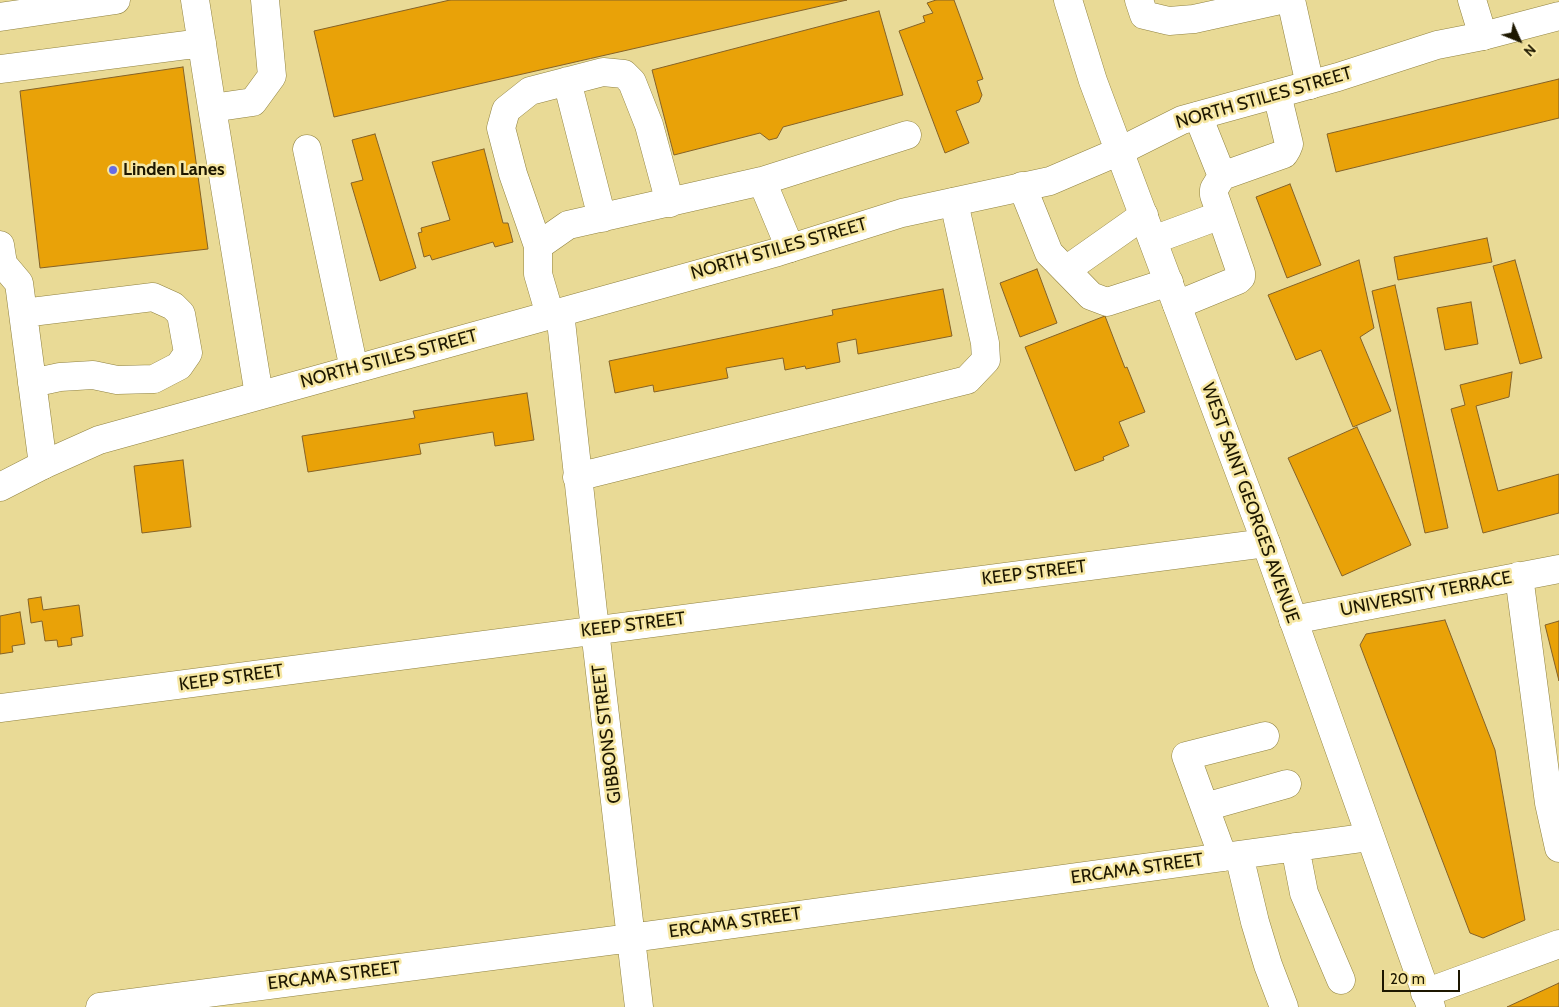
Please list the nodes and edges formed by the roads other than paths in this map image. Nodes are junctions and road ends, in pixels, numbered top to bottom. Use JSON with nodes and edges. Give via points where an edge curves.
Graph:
{"nodes":[{"id":1,"x":116,"y":0,"type":"edge"},
{"id":2,"x":195,"y":0,"type":"edge"},
{"id":3,"x":266,"y":0,"type":"edge"},
{"id":4,"x":1068,"y":0,"type":"edge"},
{"id":5,"x":1138,"y":0,"type":"edge"},
{"id":6,"x":1280,"y":0,"type":"edge"},
{"id":7,"x":1291,"y":0,"type":"edge"},
{"id":8,"x":1472,"y":0,"type":"edge"},
{"id":9,"x":1559,"y":16,"type":"edge"},
{"id":10,"x":0,"y":17,"type":"edge"},
{"id":11,"x":1483,"y":36,"type":"junction"},
{"id":12,"x":202,"y":43,"type":"junction"},
{"id":13,"x":0,"y":69,"type":"edge"},
{"id":14,"x":567,"y":81,"type":"junction"},
{"id":15,"x":1310,"y":85,"type":"junction"},
{"id":16,"x":1277,"y":94,"type":"junction"},
{"id":17,"x":212,"y":108,"type":"junction"},
{"id":18,"x":1198,"y":116,"type":"junction"},
{"id":19,"x":908,"y":135,"type":"dead end"},
{"id":20,"x":307,"y":149,"type":"dead end"},
{"id":21,"x":1120,"y":151,"type":"junction"},
{"id":22,"x":1222,"y":176,"type":"junction"},
{"id":23,"x":762,"y":181,"type":"junction"},
{"id":24,"x":1022,"y":186,"type":"junction"},
{"id":25,"x":954,"y":202,"type":"junction"},
{"id":26,"x":670,"y":203,"type":"junction"},
{"id":27,"x":1221,"y":214,"type":"junction"},
{"id":28,"x":1144,"y":215,"type":"junction"},
{"id":29,"x":602,"y":218,"type":"junction"},
{"id":30,"x":1153,"y":240,"type":"junction"},
{"id":31,"x":0,"y":244,"type":"edge"},
{"id":32,"x":538,"y":246,"type":"junction"},
{"id":33,"x":790,"y":248,"type":"junction"},
{"id":34,"x":1066,"y":270,"type":"junction"},
{"id":35,"x":1173,"y":293,"type":"junction"},
{"id":36,"x":23,"y":313,"type":"junction"},
{"id":37,"x":555,"y":313,"type":"junction"},
{"id":38,"x":354,"y":369,"type":"junction"},
{"id":39,"x":32,"y":383,"type":"junction"},
{"id":40,"x":259,"y":395,"type":"junction"},
{"id":41,"x":43,"y":465,"type":"junction"},
{"id":42,"x":577,"y":477,"type":"junction"},
{"id":43,"x":0,"y":487,"type":"edge"},
{"id":44,"x":1266,"y":543,"type":"junction"},
{"id":45,"x":1559,"y":568,"type":"edge"},
{"id":46,"x":1518,"y":576,"type":"junction"},
{"id":47,"x":1293,"y":620,"type":"junction"},
{"id":48,"x":594,"y":630,"type":"junction"},
{"id":49,"x":0,"y":708,"type":"edge"},
{"id":50,"x":1265,"y":736,"type":"dead end"},
{"id":51,"x":1287,"y":784,"type":"dead end"},
{"id":52,"x":1205,"y":807,"type":"junction"},
{"id":53,"x":1370,"y":837,"type":"junction"},
{"id":54,"x":1295,"y":847,"type":"junction"},
{"id":55,"x":1559,"y":848,"type":"edge"},
{"id":56,"x":1231,"y":856,"type":"junction"},
{"id":57,"x":631,"y":938,"type":"junction"},
{"id":58,"x":1559,"y":944,"type":"edge"},
{"id":59,"x":1341,"y":980,"type":"dead end"},
{"id":60,"x":1428,"y":1000,"type":"edge"},
{"id":61,"x":100,"y":1007,"type":"edge"},
{"id":62,"x":639,"y":1007,"type":"edge"},
{"id":63,"x":1284,"y":1007,"type":"edge"}],
"edges":[{"from":1,"to":10,"type":"street"},
{"from":2,"to":12,"type":"street"},
{"from":3,"to":17,"type":"street","via":[[272,76],[253,102]]},
{"from":4,"to":21,"type":"street","name":"WEST SAINT GEORGES AVENUE"},
{"from":5,"to":6,"type":"street","via":[[1144,15],[1169,21],[1194,19]]},
{"from":7,"to":15,"type":"street"},
{"from":8,"to":11,"type":"street"},
{"from":9,"to":11,"type":"street","name":"NORTH STILES STREET"},
{"from":11,"to":15,"type":"street","name":"NORTH STILES STREET","via":[[1437,45]]},
{"from":12,"to":13,"type":"street"},
{"from":12,"to":17,"type":"street"},
{"from":14,"to":26,"type":"street","name":"GIBBONS STREET","via":[[603,72],[624,74],[632,82],[649,125]]},
{"from":14,"to":29,"type":"street"},
{"from":14,"to":32,"type":"street","name":"GIBBONS STREET","via":[[530,91],[506,110],[501,128]]},
{"from":15,"to":16,"type":"street","name":"NORTH STILES STREET"},
{"from":16,"to":18,"type":"street","name":"NORTH STILES STREET"},
{"from":16,"to":22,"type":"street","via":[[1288,144],[1284,154]]},
{"from":17,"to":40,"type":"street"},
{"from":18,"to":21,"type":"street","name":"NORTH STILES STREET","via":[[1182,120]]},
{"from":18,"to":22,"type":"street"},
{"from":19,"to":23,"type":"street"},
{"from":20,"to":38,"type":"street"},
{"from":21,"to":24,"type":"street","name":"NORTH STILES STREET","via":[[1050,180]]},
{"from":21,"to":28,"type":"street","name":"WEST SAINT GEORGES AVENUE"},
{"from":22,"to":27,"type":"street","via":[[1214,189]]},
{"from":23,"to":26,"type":"street"},
{"from":23,"to":33,"type":"street"},
{"from":24,"to":25,"type":"street","name":"NORTH STILES STREET"},
{"from":24,"to":34,"type":"street","via":[[1049,253]]},
{"from":25,"to":33,"type":"street","name":"NORTH STILES STREET","via":[[902,213]]},
{"from":25,"to":42,"type":"street","via":[[985,343],[986,360],[967,380]]},
{"from":26,"to":29,"type":"street"},
{"from":27,"to":30,"type":"street"},
{"from":27,"to":35,"type":"street","via":[[1241,277]]},
{"from":28,"to":30,"type":"street","name":"WEST SAINT GEORGES AVENUE"},
{"from":28,"to":34,"type":"street"},
{"from":29,"to":32,"type":"street","via":[[568,225]]},
{"from":30,"to":35,"type":"street","name":"WEST SAINT GEORGES AVENUE"},
{"from":31,"to":36,"type":"street","via":[[3,264],[19,283]]},
{"from":32,"to":37,"type":"street","name":"GIBBONS STREET","via":[[538,274]]},
{"from":33,"to":37,"type":"street","name":"NORTH STILES STREET"},
{"from":34,"to":35,"type":"street","via":[[1091,296],[1107,302]]},
{"from":35,"to":44,"type":"street","name":"WEST SAINT GEORGES AVENUE"},
{"from":36,"to":39,"type":"street"},
{"from":36,"to":39,"type":"street","via":[[153,298],[173,306],[181,314],[188,353],[179,366],[154,378],[117,380],[93,375]]},
{"from":37,"to":38,"type":"street","name":"NORTH STILES STREET"},
{"from":37,"to":42,"type":"street","name":"GIBBONS STREET"},
{"from":38,"to":40,"type":"street","name":"NORTH STILES STREET"},
{"from":39,"to":41,"type":"street"},
{"from":40,"to":41,"type":"street","name":"NORTH STILES STREET","via":[[99,440]]},
{"from":41,"to":43,"type":"street","name":"NORTH STILES STREET"},
{"from":42,"to":48,"type":"street","name":"GIBBONS STREET"},
{"from":44,"to":47,"type":"street","name":"WEST SAINT GEORGES AVENUE"},
{"from":44,"to":48,"type":"street","name":"KEEP STREET"},
{"from":45,"to":46,"type":"street","name":"UNIVERSITY TERRACE"},
{"from":46,"to":47,"type":"street","name":"UNIVERSITY TERRACE"},
{"from":46,"to":55,"type":"street"},
{"from":47,"to":53,"type":"street","name":"WEST SAINT GEORGES AVENUE"},
{"from":48,"to":49,"type":"street","name":"KEEP STREET"},
{"from":48,"to":57,"type":"street","name":"GIBBONS STREET"},
{"from":50,"to":52,"type":"street","via":[[1186,756]]},
{"from":51,"to":52,"type":"street"},
{"from":52,"to":56,"type":"street"},
{"from":53,"to":54,"type":"street","name":"ERCAMA STREET"},
{"from":53,"to":60,"type":"street","name":"WEST SAINT GEORGES AVENUE"},
{"from":54,"to":56,"type":"street","name":"ERCAMA STREET"},
{"from":54,"to":59,"type":"street","via":[[1304,893]]},
{"from":56,"to":57,"type":"street","name":"ERCAMA STREET"},
{"from":56,"to":63,"type":"street"},
{"from":57,"to":61,"type":"street","name":"ERCAMA STREET"},
{"from":57,"to":62,"type":"street","name":"GIBBONS STREET"},
{"from":58,"to":60,"type":"street"}]}
